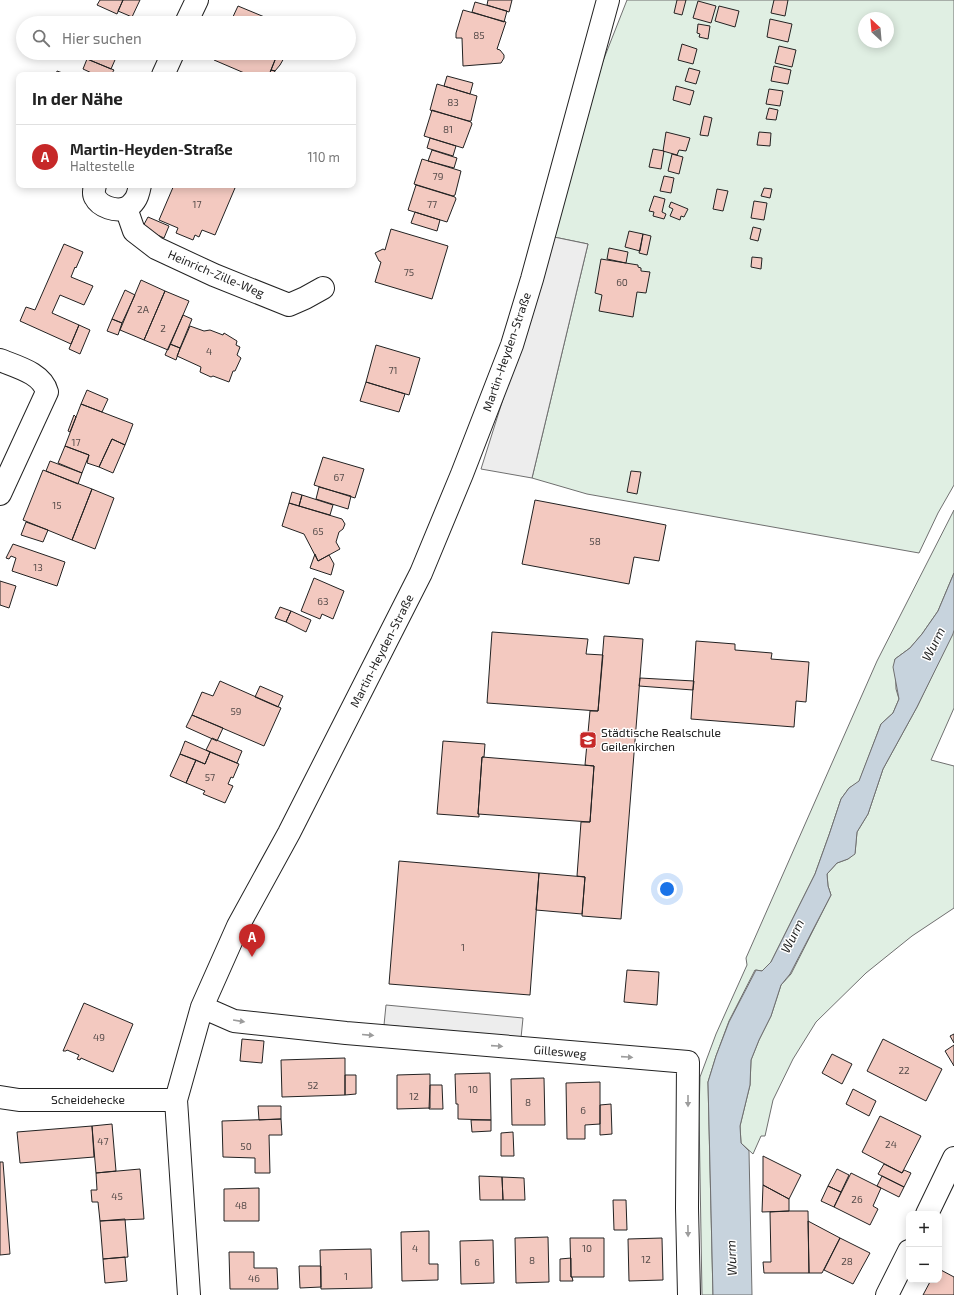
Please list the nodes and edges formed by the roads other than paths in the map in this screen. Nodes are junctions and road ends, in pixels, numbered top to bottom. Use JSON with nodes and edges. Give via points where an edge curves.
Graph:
{"nodes":[{"id":1,"x":197,"y":0,"type":"edge"},
{"id":2,"x":608,"y":0,"type":"edge"},
{"id":3,"x":189,"y":16,"type":"edge"},
{"id":4,"x":170,"y":60,"type":"edge"},
{"id":5,"x":164,"y":72,"type":"edge"},
{"id":6,"x":95,"y":188,"type":"edge"},
{"id":7,"x":139,"y":188,"type":"edge"},
{"id":8,"x":126,"y":208,"type":"junction"},
{"id":9,"x":323,"y":288,"type":"dead end"},
{"id":10,"x":0,"y":360,"type":"edge"},
{"id":11,"x":0,"y":494,"type":"edge"},
{"id":12,"x":202,"y":1007,"type":"junction"},
{"id":13,"x":0,"y":1097,"type":"edge"},
{"id":14,"x":176,"y":1100,"type":"junction"},
{"id":15,"x":954,"y":1158,"type":"edge"},
{"id":16,"x":928,"y":1211,"type":"edge"},
{"id":17,"x":906,"y":1257,"type":"edge"},
{"id":18,"x":189,"y":1295,"type":"edge"},
{"id":19,"x":689,"y":1295,"type":"edge"},
{"id":20,"x":887,"y":1295,"type":"edge"}],
"edges":[{"from":1,"to":3,"type":"street"},
{"from":2,"to":12,"type":"street","name":"Martin-Heyden-Straße","via":[[512,345],[462,474],[422,573],[302,808],[238,926]]},
{"from":4,"to":5,"type":"street"},
{"from":6,"to":8,"type":"street","via":[[95,197],[102,204],[114,209]]},
{"from":7,"to":8,"type":"street","via":[[136,198]]},
{"from":8,"to":9,"type":"street","name":"Heinrich-Zille-Weg","via":[[134,231],[156,248],[214,275],[288,305]]},
{"from":10,"to":11,"type":"street","via":[[36,376],[47,392]]},
{"from":12,"to":14,"type":"street","name":"Martin-Heyden-Straße"},
{"from":12,"to":19,"type":"street","name":"Gillesweg","one_way":true,"via":[[234,1021],[688,1062]]},
{"from":13,"to":14,"type":"street","name":"Scheidehecke","via":[[18,1100]]},
{"from":14,"to":18,"type":"street","name":"Martin-Heyden-Straße"},
{"from":15,"to":16,"type":"street"},
{"from":17,"to":20,"type":"street"}]}
